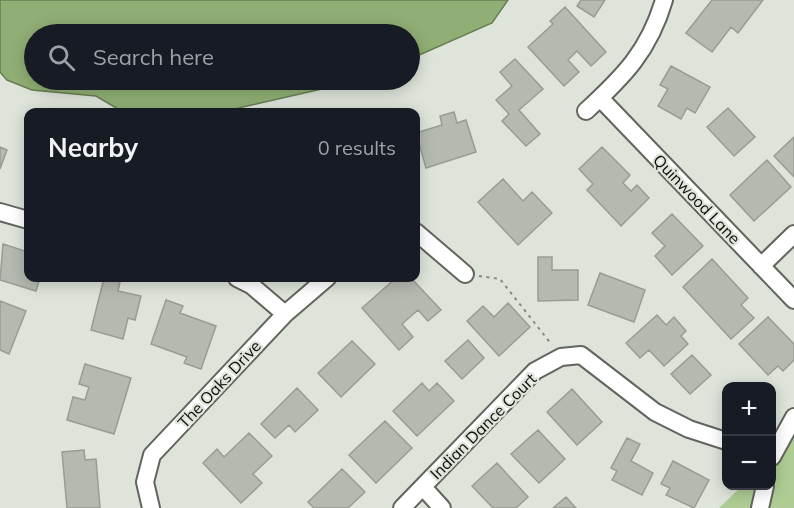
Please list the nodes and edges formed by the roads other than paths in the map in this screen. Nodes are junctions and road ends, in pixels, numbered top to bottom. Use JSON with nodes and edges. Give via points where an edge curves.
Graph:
{"nodes":[{"id":1,"x":664,"y":0,"type":"edge"},
{"id":2,"x":600,"y":98,"type":"junction"},
{"id":3,"x":586,"y":111,"type":"dead end"},
{"id":4,"x":0,"y":212,"type":"edge"},
{"id":5,"x":24,"y":219,"type":"edge"},
{"id":6,"x":794,"y":234,"type":"edge"},
{"id":7,"x":420,"y":235,"type":"edge"},
{"id":8,"x":761,"y":266,"type":"junction"},
{"id":9,"x":465,"y":274,"type":"road end"},
{"id":10,"x":245,"y":282,"type":"edge"},
{"id":11,"x":322,"y":282,"type":"edge"},
{"id":12,"x":794,"y":300,"type":"edge"},
{"id":13,"x":285,"y":314,"type":"junction"},
{"id":14,"x":794,"y":417,"type":"edge"},
{"id":15,"x":722,"y":440,"type":"edge"},
{"id":16,"x":776,"y":449,"type":"edge"},
{"id":17,"x":423,"y":487,"type":"junction"},
{"id":18,"x":764,"y":490,"type":"edge"},
{"id":19,"x":151,"y":508,"type":"edge"},
{"id":20,"x":402,"y":508,"type":"edge"},
{"id":21,"x":442,"y":508,"type":"edge"},
{"id":22,"x":760,"y":508,"type":"edge"}],
"edges":[{"from":1,"to":2,"type":"street","via":[[645,48],[624,77]]},
{"from":2,"to":3,"type":"street"},
{"from":2,"to":8,"type":"street","name":"Quinwood Lane"},
{"from":4,"to":5,"type":"street"},
{"from":6,"to":8,"type":"street"},
{"from":7,"to":9,"type":"street"},
{"from":8,"to":12,"type":"street","name":"Quinwood Lane"},
{"from":10,"to":13,"type":"street"},
{"from":11,"to":13,"type":"street","name":"The Oaks Drive"},
{"from":13,"to":19,"type":"street","name":"The Oaks Drive","via":[[152,455],[145,482]]},
{"from":14,"to":16,"type":"street"},
{"from":15,"to":17,"type":"street","name":"Indian Dance Court","via":[[655,412],[580,355],[561,357],[535,371]]},
{"from":17,"to":20,"type":"street","name":"Indian Dance Court"},
{"from":17,"to":21,"type":"street"},
{"from":18,"to":22,"type":"street"}]}
